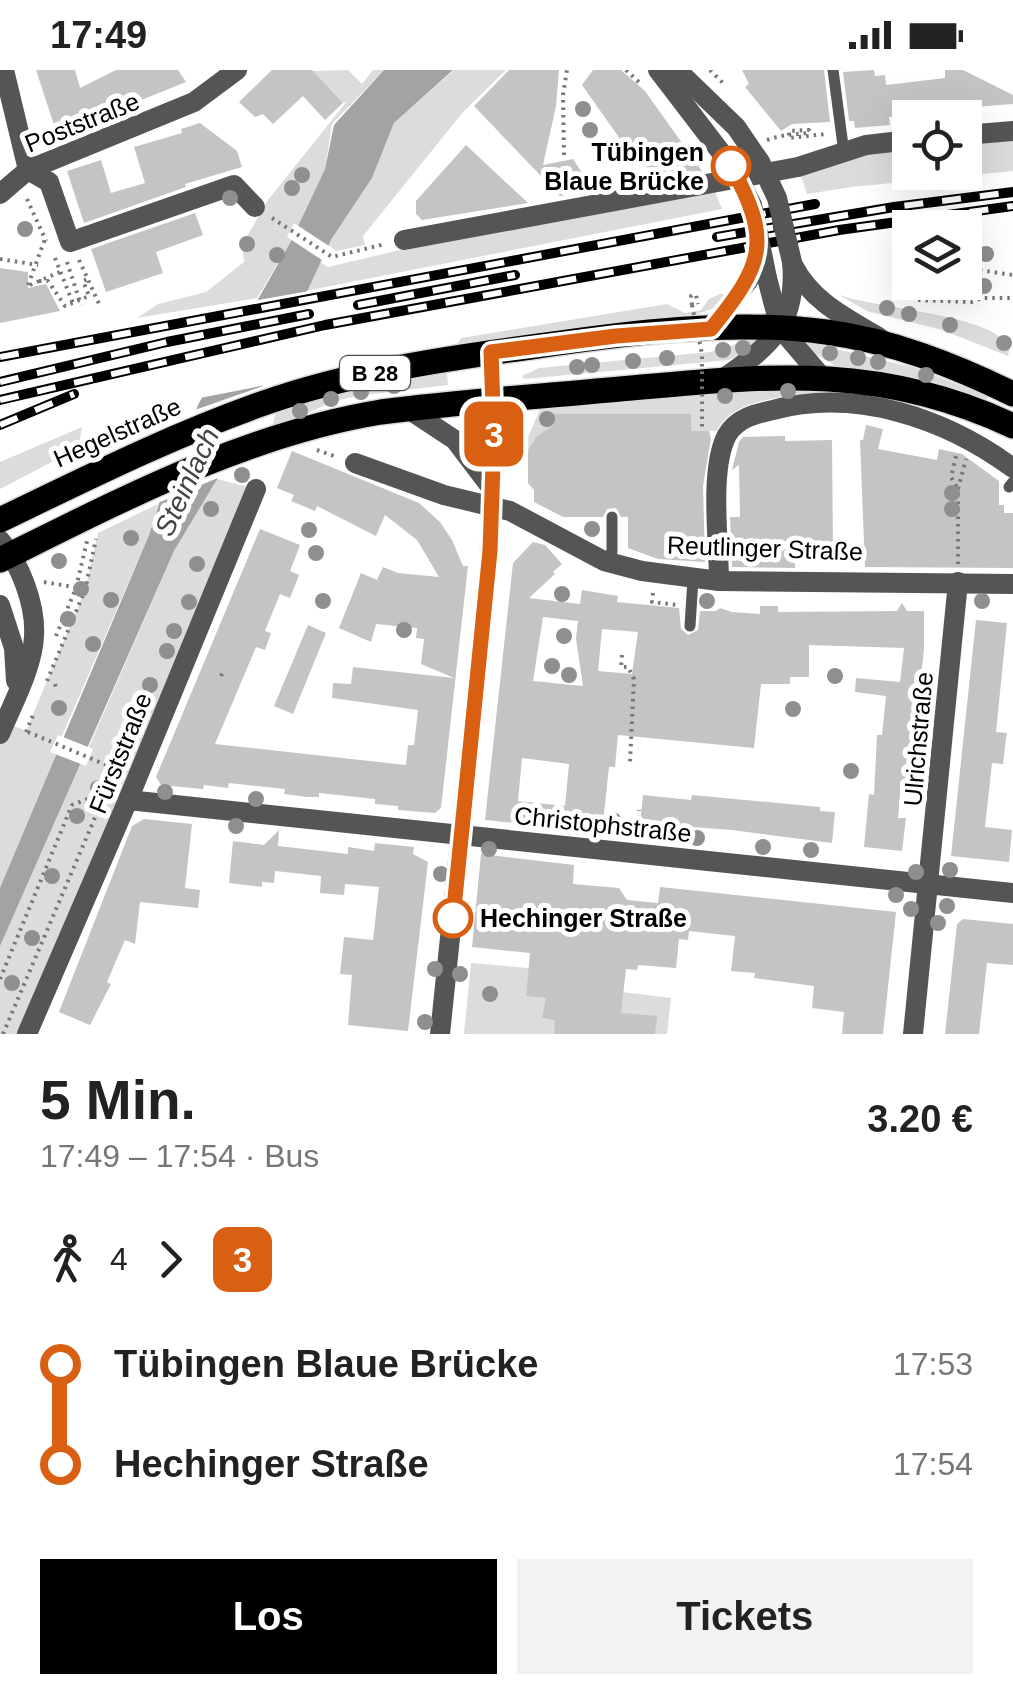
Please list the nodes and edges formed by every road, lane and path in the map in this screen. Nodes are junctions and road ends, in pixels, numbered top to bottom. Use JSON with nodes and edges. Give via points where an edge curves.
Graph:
{"nodes":[{"id":1,"x":4,"y":70,"type":"edge"},
{"id":2,"x":237,"y":70,"type":"edge"},
{"id":3,"x":567,"y":70,"type":"edge"},
{"id":4,"x":626,"y":70,"type":"edge"},
{"id":5,"x":658,"y":70,"type":"edge"},
{"id":6,"x":677,"y":70,"type":"edge"},
{"id":7,"x":833,"y":70,"type":"edge"},
{"id":8,"x":638,"y":82,"type":"dead end"},
{"id":9,"x":723,"y":114,"type":"junction"},
{"id":10,"x":705,"y":130,"type":"junction"},
{"id":11,"x":1013,"y":131,"type":"edge"},
{"id":12,"x":982,"y":134,"type":"edge"},
{"id":13,"x":810,"y":136,"type":"dead end"},
{"id":14,"x":771,"y":139,"type":"dead end"},
{"id":15,"x":892,"y":142,"type":"edge"},
{"id":16,"x":844,"y":153,"type":"junction"},
{"id":17,"x":564,"y":155,"type":"dead end"},
{"id":18,"x":28,"y":170,"type":"junction"},
{"id":19,"x":0,"y":194,"type":"edge"},
{"id":20,"x":255,"y":207,"type":"joint"},
{"id":21,"x":45,"y":239,"type":"dead end"},
{"id":22,"x":404,"y":240,"type":"joint"},
{"id":23,"x":70,"y":242,"type":"junction"},
{"id":24,"x":0,"y":259,"type":"edge"},
{"id":25,"x":793,"y":265,"type":"junction"},
{"id":26,"x":38,"y":266,"type":"junction"},
{"id":27,"x":982,"y":270,"type":"edge"},
{"id":28,"x":62,"y":271,"type":"dead end"},
{"id":29,"x":1013,"y":275,"type":"edge"},
{"id":30,"x":88,"y":279,"type":"junction"},
{"id":31,"x":758,"y":279,"type":"junction"},
{"id":32,"x":39,"y":281,"type":"junction"},
{"id":33,"x":982,"y":298,"type":"edge"},
{"id":34,"x":1013,"y":298,"type":"edge"},
{"id":35,"x":918,"y":300,"type":"dead end"},
{"id":36,"x":976,"y":300,"type":"edge"},
{"id":37,"x":100,"y":306,"type":"dead end"},
{"id":38,"x":705,"y":319,"type":"junction"},
{"id":39,"x":780,"y":328,"type":"junction"},
{"id":40,"x":894,"y":346,"type":"junction"},
{"id":41,"x":491,"y":352,"type":"junction"},
{"id":42,"x":821,"y":376,"type":"junction"},
{"id":43,"x":721,"y":380,"type":"junction"},
{"id":44,"x":1013,"y":394,"type":"edge"},
{"id":45,"x":494,"y":400,"type":"junction"},
{"id":46,"x":256,"y":408,"type":"junction"},
{"id":47,"x":408,"y":408,"type":"junction"},
{"id":48,"x":1011,"y":425,"type":"edge"},
{"id":49,"x":527,"y":427,"type":"dead end"},
{"id":50,"x":702,"y":431,"type":"dead end"},
{"id":51,"x":332,"y":445,"type":"dead end"},
{"id":52,"x":309,"y":447,"type":"dead end"},
{"id":53,"x":246,"y":449,"type":"junction"},
{"id":54,"x":970,"y":450,"type":"dead end"},
{"id":55,"x":513,"y":455,"type":"dead end"},
{"id":56,"x":355,"y":463,"type":"dead end"},
{"id":57,"x":952,"y":471,"type":"dead end"},
{"id":58,"x":1012,"y":479,"type":"edge"},
{"id":59,"x":256,"y":489,"type":"dead end"},
{"id":60,"x":958,"y":489,"type":"junction"},
{"id":61,"x":493,"y":498,"type":"junction"},
{"id":62,"x":612,"y":517,"type":"dead end"},
{"id":63,"x":0,"y":520,"type":"edge"},
{"id":64,"x":98,"y":533,"type":"dead end"},
{"id":65,"x":87,"y":540,"type":"dead end"},
{"id":66,"x":4,"y":551,"type":"edge"},
{"id":67,"x":604,"y":561,"type":"junction"},
{"id":68,"x":694,"y":578,"type":"junction"},
{"id":69,"x":719,"y":580,"type":"junction"},
{"id":70,"x":46,"y":582,"type":"dead end"},
{"id":71,"x":958,"y":582,"type":"junction"},
{"id":72,"x":1013,"y":584,"type":"edge"},
{"id":73,"x":76,"y":588,"type":"junction"},
{"id":74,"x":0,"y":605,"type":"edge"},
{"id":75,"x":690,"y":626,"type":"dead end"},
{"id":76,"x":5,"y":627,"type":"edge"},
{"id":77,"x":52,"y":646,"type":"dead end"},
{"id":78,"x":622,"y":655,"type":"dead end"},
{"id":79,"x":224,"y":670,"type":"dead end"},
{"id":80,"x":221,"y":676,"type":"dead end"},
{"id":81,"x":43,"y":691,"type":"dead end"},
{"id":82,"x":13,"y":700,"type":"junction"},
{"id":83,"x":38,"y":702,"type":"dead end"},
{"id":84,"x":0,"y":734,"type":"edge"},
{"id":85,"x":630,"y":762,"type":"dead end"},
{"id":86,"x":106,"y":792,"type":"junction"},
{"id":87,"x":128,"y":800,"type":"junction"},
{"id":88,"x":462,"y":834,"type":"junction"},
{"id":89,"x":930,"y":884,"type":"junction"},
{"id":90,"x":1013,"y":893,"type":"edge"},
{"id":91,"x":0,"y":979,"type":"edge"},
{"id":92,"x":2,"y":1034,"type":"edge"},
{"id":93,"x":28,"y":1034,"type":"edge"},
{"id":94,"x":440,"y":1034,"type":"edge"},
{"id":95,"x":913,"y":1034,"type":"edge"}],
"edges":[{"from":1,"to":18,"type":"street"},
{"from":2,"to":18,"type":"street","name":"Poststraße","via":[[194,102]]},
{"from":3,"to":17,"type":"path"},
{"from":4,"to":8,"type":"path"},
{"from":5,"to":10,"type":"street"},
{"from":6,"to":9,"type":"street"},
{"from":7,"to":16,"type":"lane"},
{"from":9,"to":10,"type":"street"},
{"from":9,"to":25,"type":"street","bridge":true,"via":[[760,162],[777,198]]},
{"from":10,"to":31,"type":"street","bridge":true,"via":[[752,206]]},
{"from":11,"to":12,"type":"street"},
{"from":13,"to":14,"type":"path","via":[[789,138],[789,131],[809,133],[789,134],[784,135]]},
{"from":15,"to":16,"type":"street"},
{"from":16,"to":22,"type":"street"},
{"from":18,"to":19,"type":"street","name":"Poststraße"},
{"from":18,"to":23,"type":"street","via":[[49,182]]},
{"from":20,"to":22,"type":"path","via":[[332,257]]},
{"from":20,"to":23,"type":"street","via":[[234,186]]},
{"from":21,"to":26,"type":"path"},
{"from":23,"to":30,"type":"path"},
{"from":24,"to":26,"type":"path"},
{"from":25,"to":39,"type":"street","via":[[792,298]]},
{"from":25,"to":40,"type":"street","via":[[817,298]]},
{"from":26,"to":32,"type":"path","via":[[28,285]]},
{"from":27,"to":29,"type":"path"},
{"from":28,"to":32,"type":"path"},
{"from":30,"to":32,"type":"path","via":[[83,281],[89,296],[64,306],[48,281]]},
{"from":30,"to":37,"type":"path"},
{"from":31,"to":38,"type":"street"},
{"from":31,"to":39,"type":"street"},
{"from":33,"to":34,"type":"path"},
{"from":35,"to":36,"type":"path"},
{"from":38,"to":39,"type":"main road","number":"B 28"},
{"from":38,"to":41,"type":"main road","number":"B 28"},
{"from":38,"to":50,"type":"path","bridge":true,"via":[[691,296],[702,354]]},
{"from":39,"to":40,"type":"main road","number":"B 28"},
{"from":39,"to":42,"type":"street"},
{"from":39,"to":43,"type":"street","number":"B 28","via":[[763,351]]},
{"from":40,"to":44,"type":"main road","number":"B 28"},
{"from":41,"to":45,"type":"street"},
{"from":41,"to":46,"type":"main road","number":"B 28","via":[[384,371]]},
{"from":42,"to":43,"type":"main road","number":"B 28"},
{"from":42,"to":48,"type":"main road","number":"B 28","via":[[930,394]]},
{"from":43,"to":45,"type":"main road","number":"B 28"},
{"from":45,"to":47,"type":"main road","number":"B 28"},
{"from":45,"to":61,"type":"street"},
{"from":46,"to":53,"type":"main road","via":[[264,422]]},
{"from":46,"to":63,"type":"main road","name":"Hegelstraße","number":"B 28","via":[[157,443]]},
{"from":47,"to":53,"type":"main road","number":"B 28","via":[[332,421]]},
{"from":47,"to":61,"type":"street","via":[[455,440]]},
{"from":49,"to":55,"type":"path"},
{"from":51,"to":52,"type":"path"},
{"from":53,"to":66,"type":"main road","number":"B 28"},
{"from":54,"to":60,"type":"path"},
{"from":56,"to":61,"type":"street","name":"Reutlinger Straße","via":[[444,495]]},
{"from":57,"to":60,"type":"path"},
{"from":58,"to":69,"type":"street","via":[[962,436],[900,412],[817,403],[750,416],[729,431],[719,464]]},
{"from":59,"to":87,"type":"street","name":"Fürststraße"},
{"from":60,"to":71,"type":"path"},
{"from":61,"to":67,"type":"street","name":"Reutlinger Straße"},
{"from":61,"to":88,"type":"street"},
{"from":62,"to":67,"type":"lane","via":[[612,552]]},
{"from":64,"to":81,"type":"path","via":[[85,590]]},
{"from":65,"to":73,"type":"path"},
{"from":66,"to":82,"type":"street","via":[[28,598],[34,636]]},
{"from":67,"to":68,"type":"street","name":"Reutlinger Straße"},
{"from":68,"to":69,"type":"street","name":"Reutlinger Straße"},
{"from":68,"to":75,"type":"lane"},
{"from":69,"to":71,"type":"street","name":"Reutlinger Straße"},
{"from":70,"to":73,"type":"path"},
{"from":71,"to":72,"type":"street","name":"Reutlinger Straße"},
{"from":71,"to":89,"type":"street","name":"Ulrichstraße"},
{"from":73,"to":77,"type":"path"},
{"from":74,"to":76,"type":"street"},
{"from":76,"to":82,"type":"street","via":[[17,665]]},
{"from":78,"to":85,"type":"path","via":[[622,667],[634,679]]},
{"from":79,"to":80,"type":"path"},
{"from":82,"to":84,"type":"street"},
{"from":83,"to":86,"type":"path","via":[[26,732],[116,768]]},
{"from":86,"to":91,"type":"path","via":[[72,806]]},
{"from":86,"to":92,"type":"path"},
{"from":87,"to":88,"type":"street","name":"Christophstraße"},
{"from":87,"to":93,"type":"street","name":"Fürststraße"},
{"from":88,"to":89,"type":"street","name":"Christophstraße"},
{"from":88,"to":94,"type":"street"},
{"from":89,"to":90,"type":"street","name":"Christophstraße"},
{"from":89,"to":95,"type":"street","name":"Ulrichstraße"}]}
